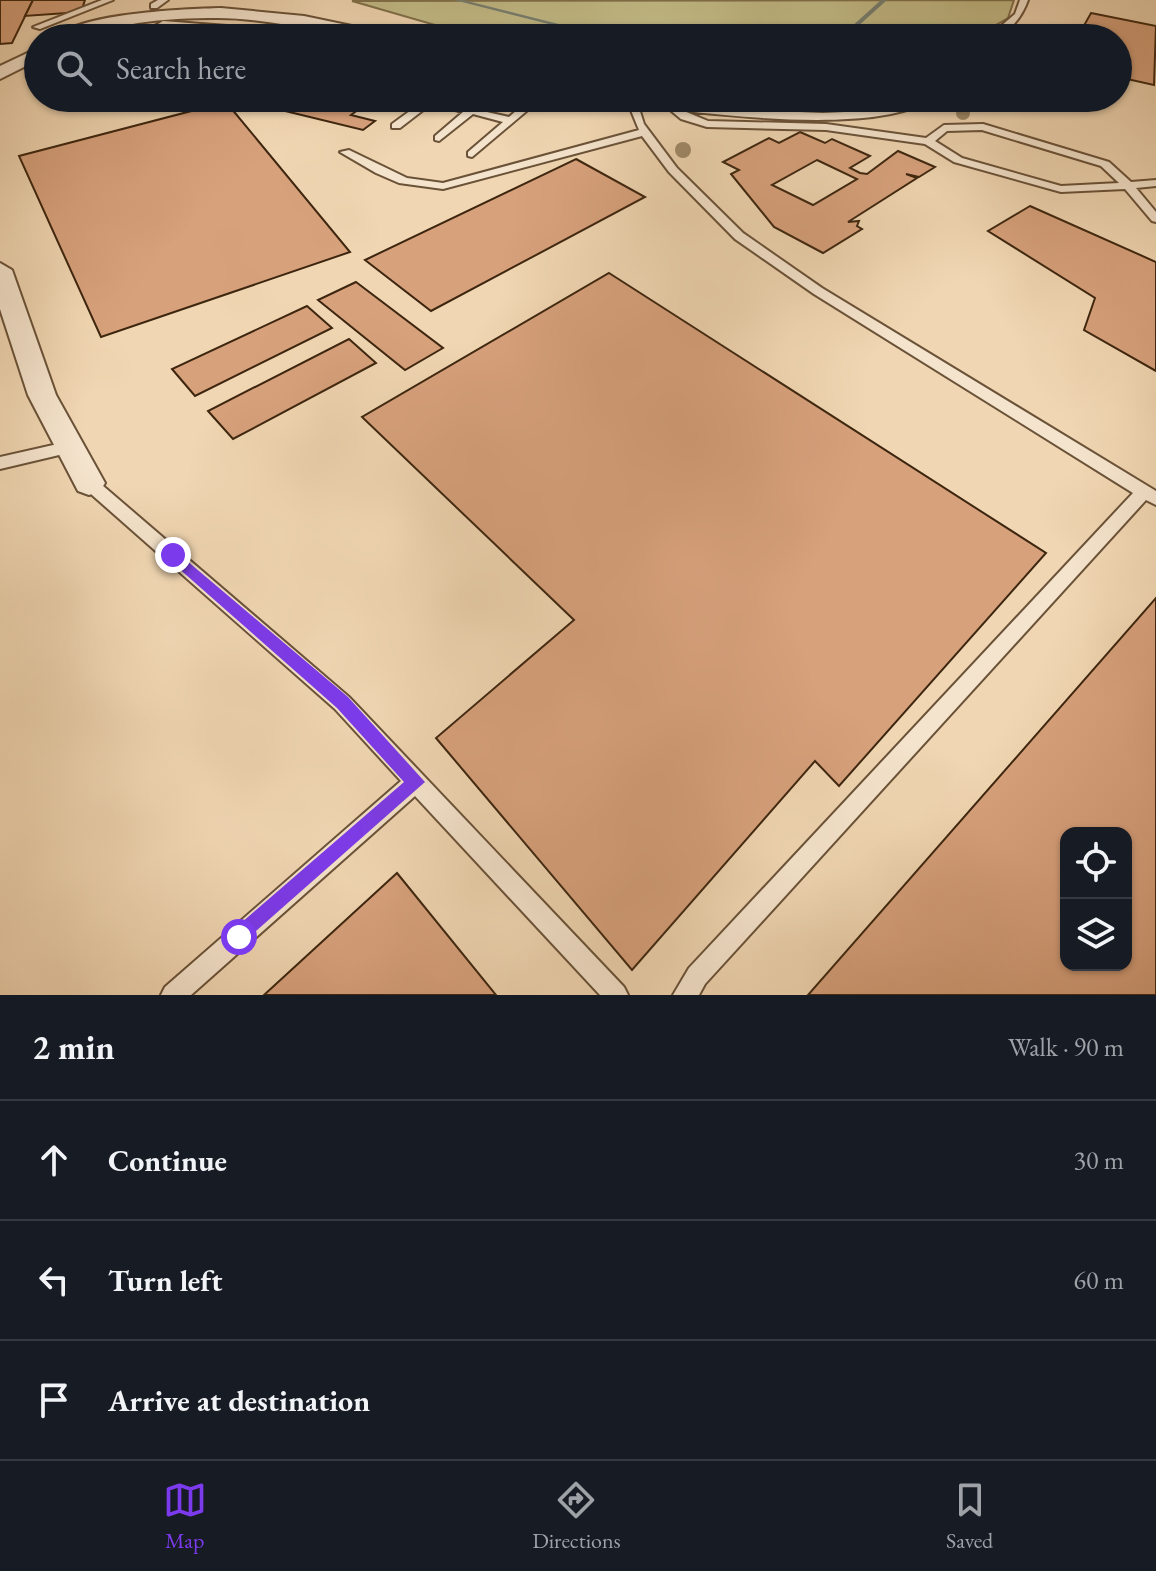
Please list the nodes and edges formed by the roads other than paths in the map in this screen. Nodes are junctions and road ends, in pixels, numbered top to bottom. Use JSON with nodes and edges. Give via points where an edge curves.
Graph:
{"nodes":[{"id":1,"x":109,"y":0,"type":"edge"},
{"id":2,"x":1024,"y":0,"type":"edge"},
{"id":3,"x":159,"y":3,"type":"edge"},
{"id":4,"x":45,"y":24,"type":"edge"},
{"id":5,"x":89,"y":24,"type":"edge"},
{"id":6,"x":327,"y":24,"type":"edge"},
{"id":7,"x":1008,"y":24,"type":"edge"},
{"id":8,"x":24,"y":60,"type":"edge"},
{"id":9,"x":0,"y":73,"type":"edge"},
{"id":10,"x":414,"y":112,"type":"edge"},
{"id":11,"x":470,"y":112,"type":"edge"},
{"id":12,"x":475,"y":112,"type":"edge"},
{"id":13,"x":521,"y":112,"type":"edge"},
{"id":14,"x":636,"y":112,"type":"edge"},
{"id":15,"x":678,"y":112,"type":"edge"},
{"id":16,"x":764,"y":112,"type":"edge"},
{"id":17,"x":892,"y":112,"type":"edge"},
{"id":18,"x":782,"y":113,"type":"junction"},
{"id":19,"x":511,"y":121,"type":"junction"},
{"id":20,"x":396,"y":126,"type":"dead end"},
{"id":21,"x":817,"y":127,"type":"junction"},
{"id":22,"x":644,"y":132,"type":"junction"},
{"id":23,"x":439,"y":138,"type":"dead end"},
{"id":24,"x":928,"y":141,"type":"junction"},
{"id":25,"x":345,"y":152,"type":"dead end"},
{"id":26,"x":472,"y":154,"type":"dead end"},
{"id":27,"x":1156,"y":183,"type":"edge"},
{"id":28,"x":1128,"y":186,"type":"junction"},
{"id":29,"x":1156,"y":219,"type":"edge"},
{"id":30,"x":0,"y":270,"type":"edge"},
{"id":31,"x":71,"y":447,"type":"junction"},
{"id":32,"x":0,"y":463,"type":"edge"},
{"id":33,"x":89,"y":483,"type":"joint"},
{"id":34,"x":1149,"y":496,"type":"edge"},
{"id":35,"x":416,"y":782,"type":"junction"},
{"id":36,"x":173,"y":995,"type":"edge"},
{"id":37,"x":616,"y":995,"type":"edge"},
{"id":38,"x":685,"y":995,"type":"edge"}],
"edges":[{"from":1,"to":4,"type":"lane"},
{"from":2,"to":7,"type":"lane","via":[[1019,15]]},
{"from":3,"to":5,"type":"street"},
{"from":3,"to":6,"type":"street","via":[[232,5]]},
{"from":8,"to":9,"type":"street"},
{"from":10,"to":20,"type":"lane"},
{"from":11,"to":23,"type":"lane"},
{"from":12,"to":19,"type":"lane"},
{"from":13,"to":19,"type":"lane"},
{"from":14,"to":22,"type":"lane"},
{"from":15,"to":21,"type":"lane","via":[[707,124]]},
{"from":16,"to":18,"type":"lane"},
{"from":17,"to":18,"type":"lane"},
{"from":18,"to":21,"type":"lane"},
{"from":19,"to":26,"type":"lane"},
{"from":21,"to":24,"type":"lane"},
{"from":22,"to":25,"type":"lane","via":[[443,186],[396,180]]},
{"from":22,"to":34,"type":"lane","via":[[673,170],[739,236],[818,291]]},
{"from":24,"to":28,"type":"lane","via":[[958,160],[1052,187]]},
{"from":24,"to":28,"type":"lane","via":[[944,128],[983,127],[1105,164]]},
{"from":27,"to":28,"type":"lane"},
{"from":28,"to":29,"type":"lane"},
{"from":30,"to":31,"type":"street","via":[[42,395]]},
{"from":31,"to":32,"type":"lane"},
{"from":31,"to":33,"type":"street"},
{"from":33,"to":35,"type":"lane","via":[[342,703]]},
{"from":34,"to":38,"type":"lane","via":[[697,976]]},
{"from":35,"to":36,"type":"lane"},
{"from":35,"to":37,"type":"lane"}]}
